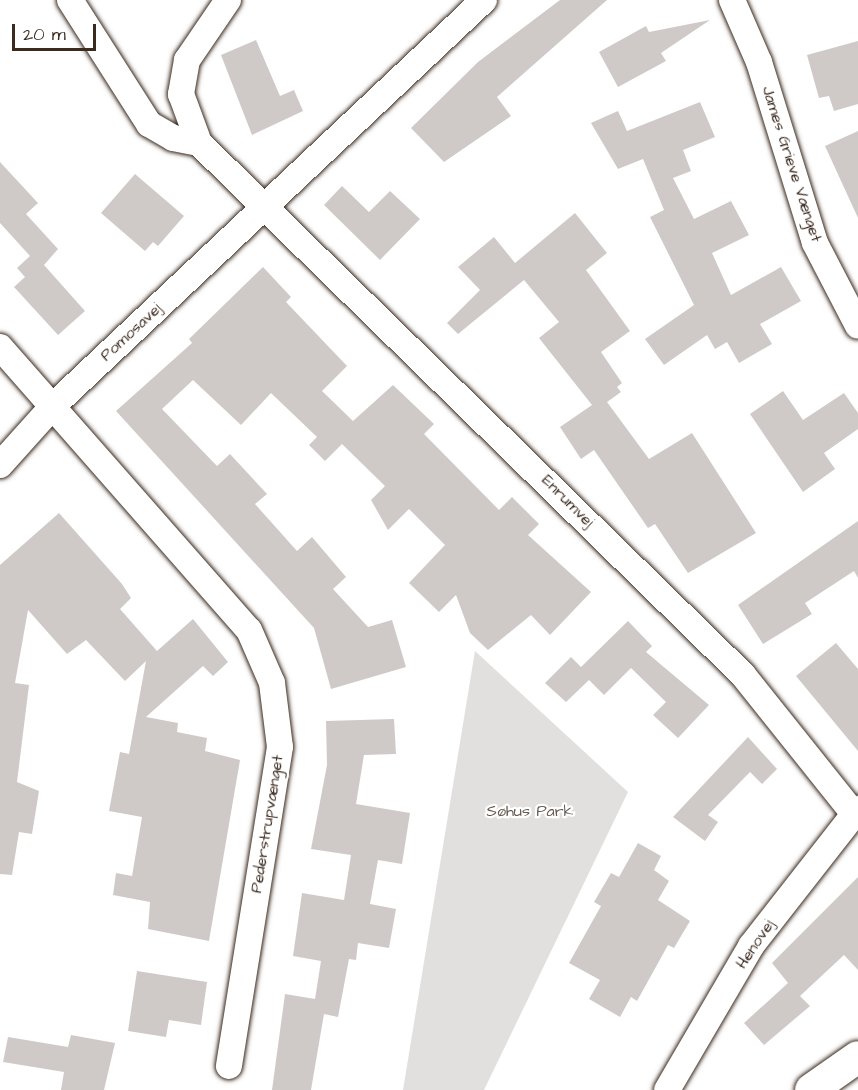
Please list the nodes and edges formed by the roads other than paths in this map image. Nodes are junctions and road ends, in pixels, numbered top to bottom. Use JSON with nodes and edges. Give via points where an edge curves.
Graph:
{"nodes":[{"id":1,"x":70,"y":0,"type":"edge"},
{"id":2,"x":228,"y":0,"type":"edge"},
{"id":3,"x":484,"y":0,"type":"edge"},
{"id":4,"x":732,"y":0,"type":"edge"},
{"id":5,"x":199,"y":143,"type":"junction"},
{"id":6,"x":266,"y":204,"type":"junction"},
{"id":7,"x":858,"y":326,"type":"edge"},
{"id":8,"x":0,"y":347,"type":"edge"},
{"id":9,"x":53,"y":406,"type":"junction"},
{"id":10,"x":0,"y":465,"type":"edge"},
{"id":11,"x":856,"y":811,"type":"edge"},
{"id":12,"x":858,"y":1057,"type":"edge"},
{"id":13,"x":229,"y":1066,"type":"dead end"},
{"id":14,"x":667,"y":1090,"type":"edge"},
{"id":15,"x":812,"y":1090,"type":"edge"}],
"edges":[{"from":1,"to":5,"type":"street","via":[[149,124],[173,138]]},
{"from":2,"to":5,"type":"street","via":[[187,60],[181,94]]},
{"from":3,"to":6,"type":"street","name":"Pomosavej"},
{"from":4,"to":7,"type":"street","name":"James Grieve Vænget","via":[[759,62],[816,243]]},
{"from":5,"to":6,"type":"street"},
{"from":6,"to":9,"type":"street","name":"Pomosavej"},
{"from":6,"to":11,"type":"street","name":"Enrumvej","via":[[744,675]]},
{"from":8,"to":9,"type":"street","name":"Pederstrupvænget"},
{"from":9,"to":10,"type":"street","name":"Pomosavej"},
{"from":9,"to":13,"type":"street","name":"Pederstrupvænget","via":[[249,630],[272,683],[280,747]]},
{"from":11,"to":14,"type":"street","name":"Henovej","via":[[751,946]]},
{"from":12,"to":15,"type":"street"}]}
